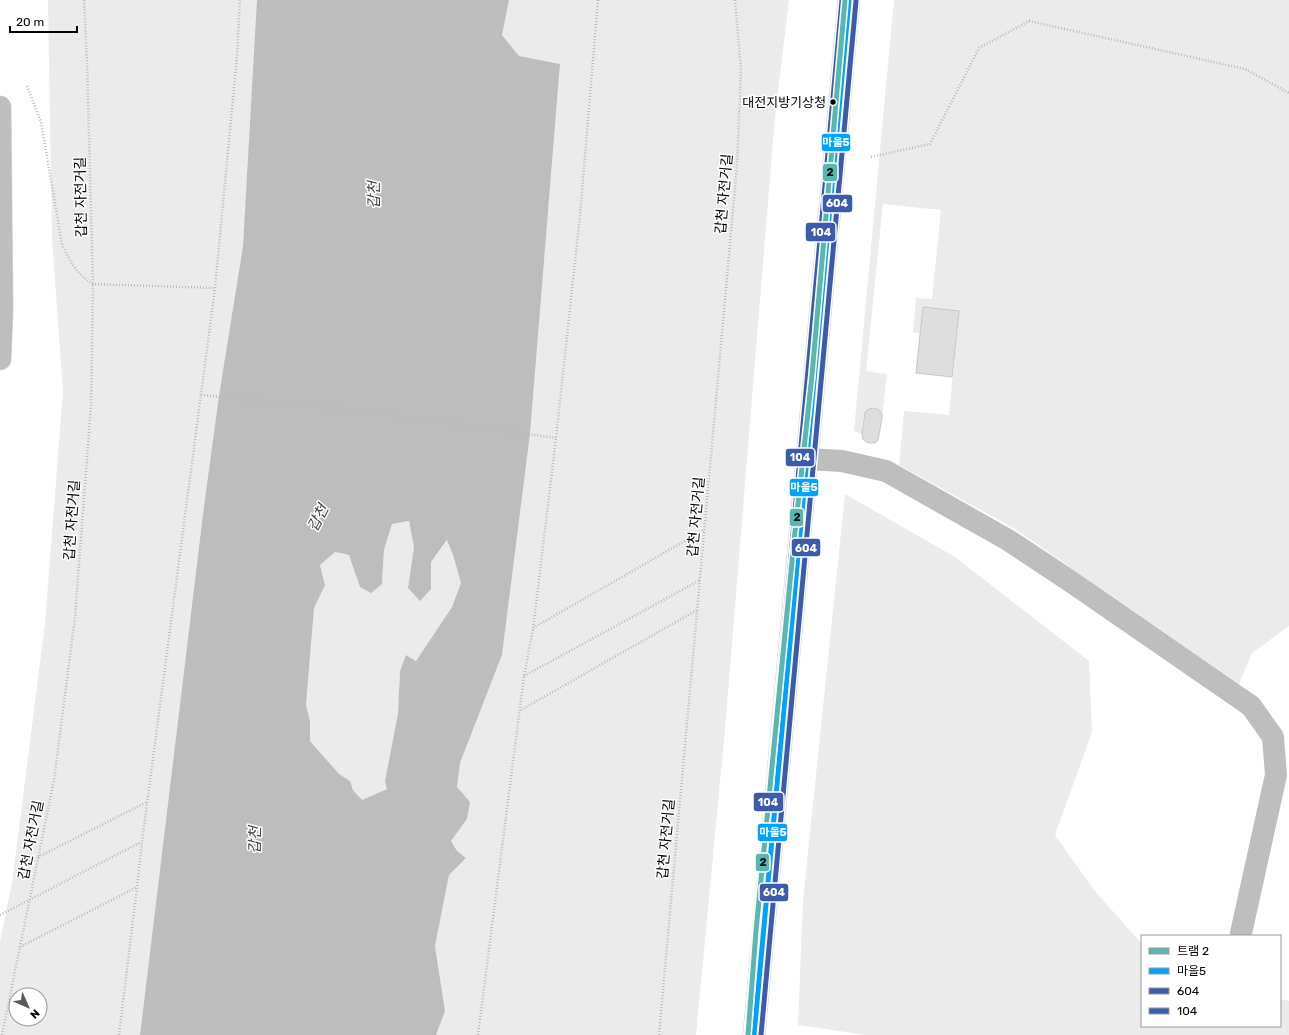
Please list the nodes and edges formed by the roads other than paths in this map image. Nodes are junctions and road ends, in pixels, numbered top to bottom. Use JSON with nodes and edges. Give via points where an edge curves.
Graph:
{"nodes":[{"id":1,"x":849,"y":0,"type":"edge"},
{"id":2,"x":0,"y":107,"type":"edge"},
{"id":3,"x":0,"y":359,"type":"edge"},
{"id":4,"x":807,"y":459,"type":"junction"},
{"id":5,"x":1241,"y":933,"type":"dead end"},
{"id":6,"x":754,"y":1035,"type":"edge"}],
"edges":[{"from":1,"to":4,"type":"main road"},
{"from":2,"to":3,"type":"main road"},
{"from":4,"to":5,"type":"main road","via":[[842,461],[886,471],[1008,540],[1251,706],[1273,737],[1276,775]]},
{"from":4,"to":6,"type":"main road"}]}
